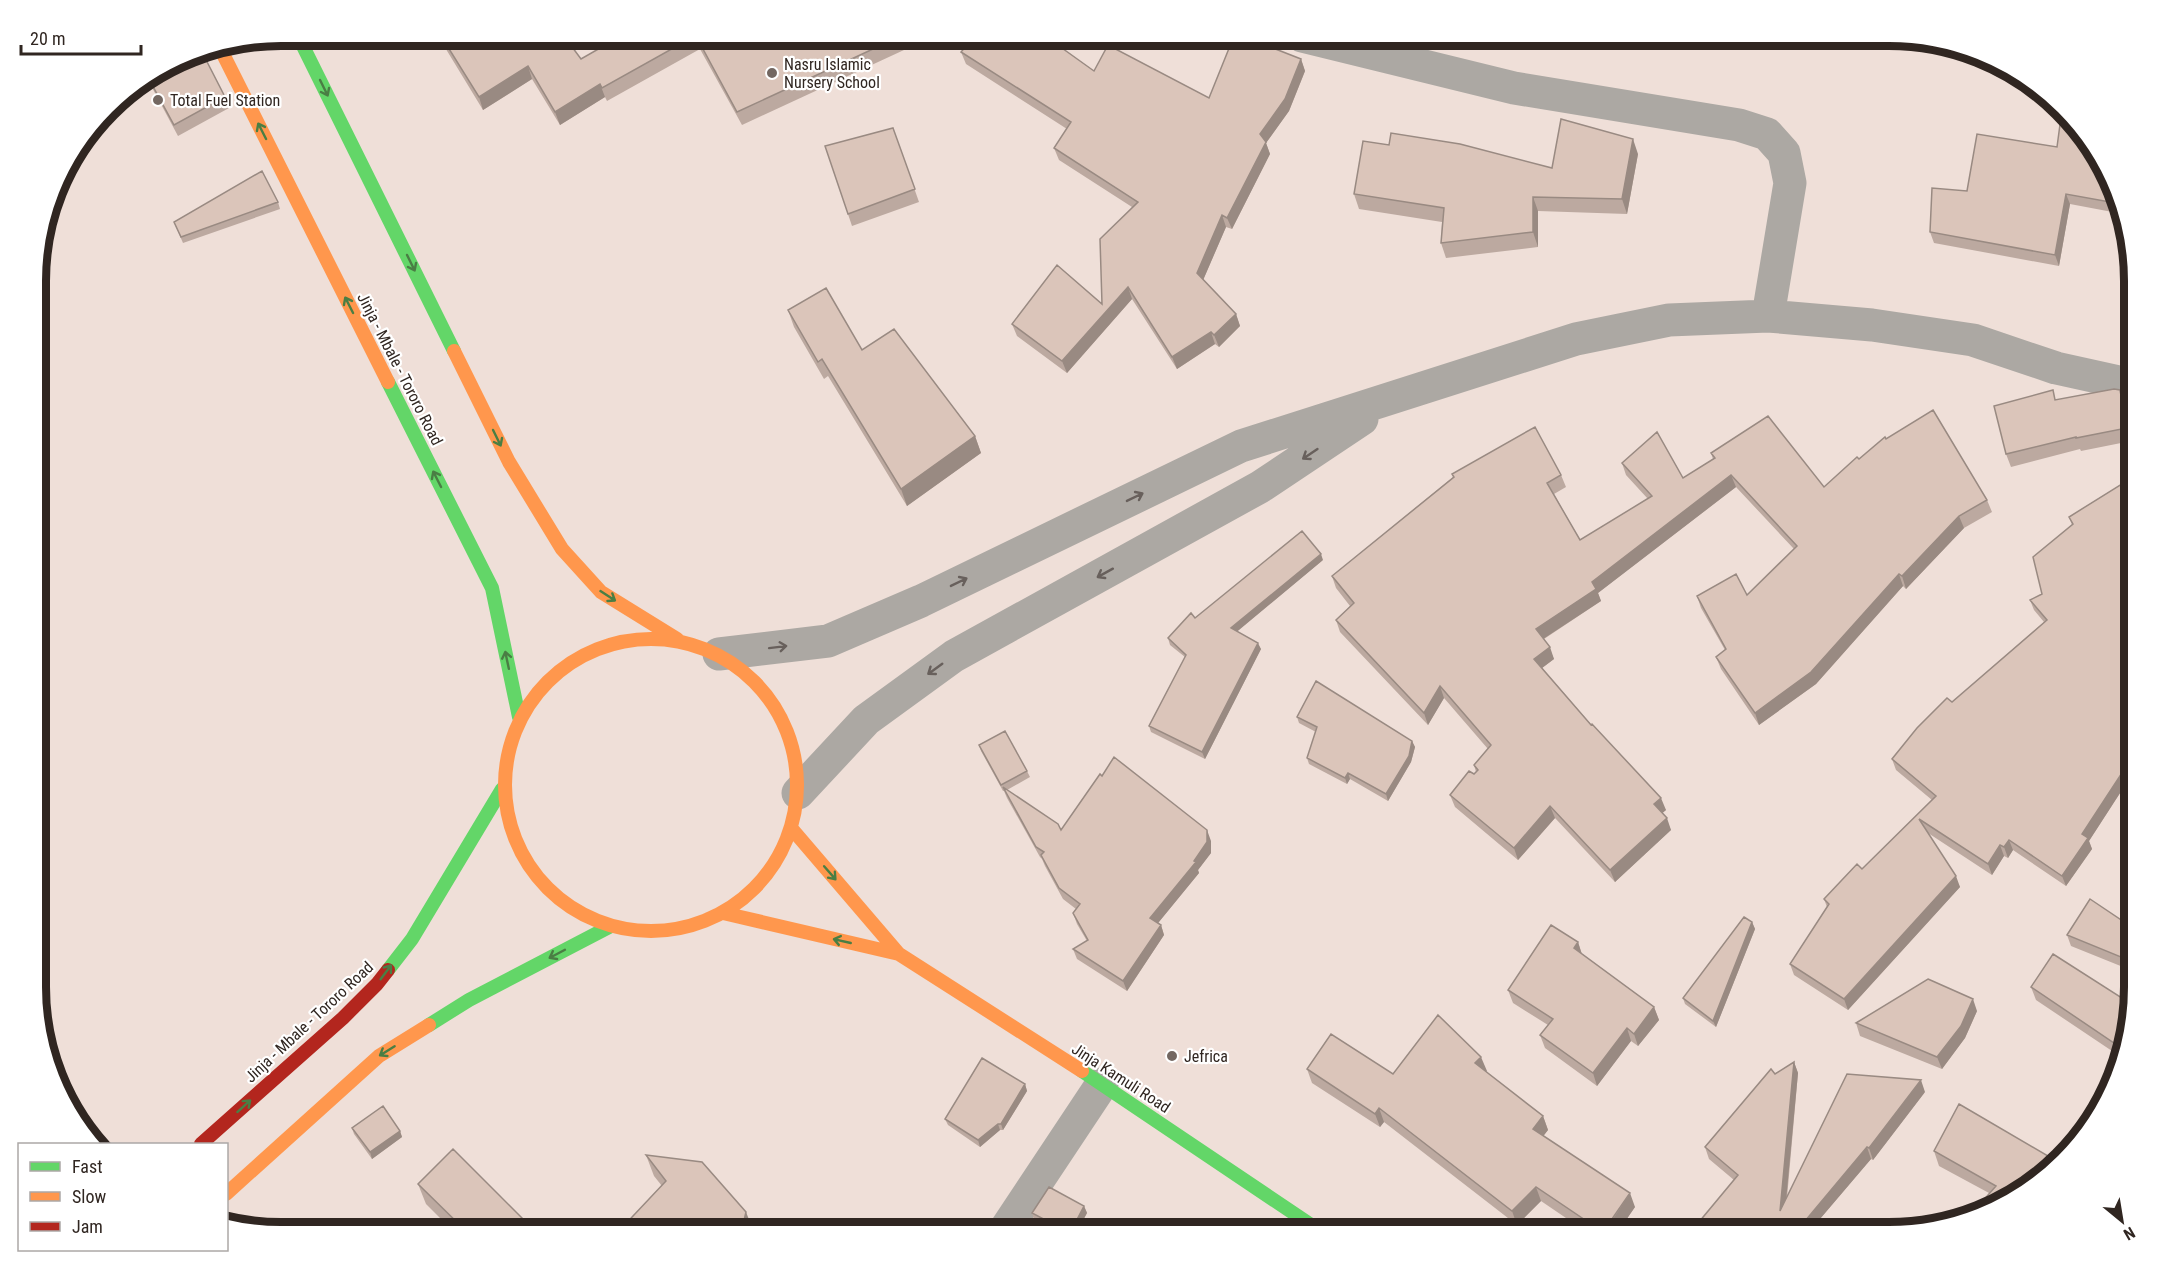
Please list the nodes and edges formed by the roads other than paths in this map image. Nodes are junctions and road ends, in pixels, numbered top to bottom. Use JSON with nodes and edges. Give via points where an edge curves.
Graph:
{"nodes":[{"id":1,"x":303,"y":46,"type":"edge"},
{"id":2,"x":1343,"y":46,"type":"edge"},
{"id":3,"x":223,"y":54,"type":"edge"},
{"id":4,"x":1768,"y":316,"type":"junction"},
{"id":5,"x":2124,"y":383,"type":"edge"},
{"id":6,"x":1393,"y":398,"type":"junction"},
{"id":7,"x":678,"y":640,"type":"junction"},
{"id":8,"x":719,"y":654,"type":"junction"},
{"id":9,"x":519,"y":717,"type":"junction"},
{"id":10,"x":502,"y":789,"type":"junction"},
{"id":11,"x":798,"y":793,"type":"junction"},
{"id":12,"x":792,"y":829,"type":"junction"},
{"id":13,"x":723,"y":913,"type":"junction"},
{"id":14,"x":609,"y":927,"type":"junction"},
{"id":15,"x":899,"y":954,"type":"junction"},
{"id":16,"x":1101,"y":1084,"type":"junction"},
{"id":17,"x":202,"y":1143,"type":"edge"},
{"id":18,"x":228,"y":1192,"type":"edge"},
{"id":19,"x":1010,"y":1222,"type":"edge"},
{"id":20,"x":1307,"y":1222,"type":"edge"}],
"edges":[{"from":1,"to":7,"type":"main road","one_way":true,"via":[[509,462],[562,549],[601,592]]},
{"from":2,"to":4,"type":"street","via":[[1514,88],[1739,125],[1767,134],[1784,153],[1790,183]]},
{"from":9,"to":3,"type":"main road","name":"Jinja - Mbale - Tororo Road","one_way":true,"via":[[492,588]]},
{"from":4,"to":5,"type":"street","via":[[1872,325],[1972,340],[2056,368]]},
{"from":4,"to":6,"type":"street","via":[[1669,320],[1576,339]]},
{"from":8,"to":6,"type":"street","one_way":true,"via":[[828,641],[921,601],[1241,446]]},
{"from":6,"to":11,"type":"street","one_way":true,"via":[[1260,488],[954,656],[866,720]]},
{"from":7,"to":8,"type":"main road"},
{"from":7,"to":9,"type":"main road","via":[[631,638],[586,652],[547,679]]},
{"from":8,"to":11,"type":"main road","via":[[763,688],[791,738]]},
{"from":9,"to":10,"type":"main road"},
{"from":10,"to":14,"type":"main road","via":[[516,849],[554,898]]},
{"from":17,"to":10,"type":"main road","name":"Jinja - Mbale - Tororo Road","one_way":true,"via":[[377,984],[412,939]]},
{"from":11,"to":12,"type":"main road"},
{"from":12,"to":13,"type":"main road","via":[[766,877]]},
{"from":12,"to":15,"type":"main road","name":"Jinja Kamuli Road","one_way":true},
{"from":13,"to":14,"type":"main road","via":[[671,931]]},
{"from":15,"to":13,"type":"main road","name":"Jinja Kamuli Road","one_way":true},
{"from":14,"to":18,"type":"main road","one_way":true,"via":[[469,1000],[379,1056]]},
{"from":15,"to":16,"type":"main road","name":"Jinja Kamuli Road"},
{"from":16,"to":19,"type":"street"},
{"from":16,"to":20,"type":"main road","name":"Jinja Kamuli Road"}]}
